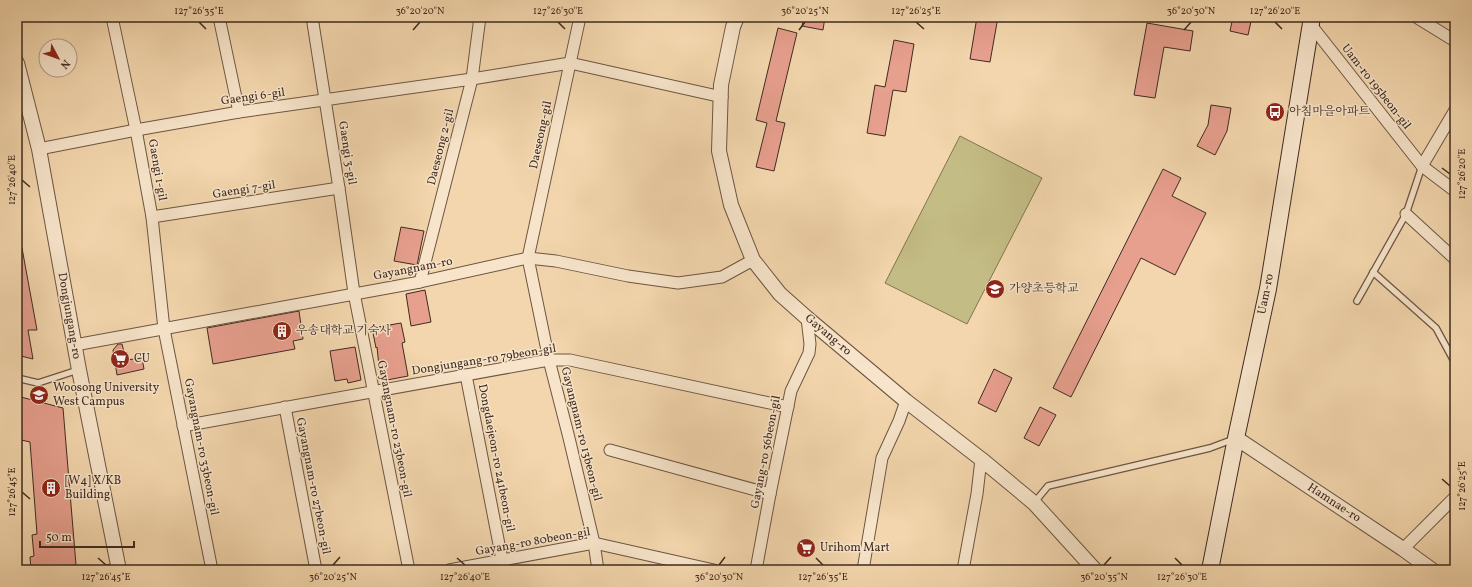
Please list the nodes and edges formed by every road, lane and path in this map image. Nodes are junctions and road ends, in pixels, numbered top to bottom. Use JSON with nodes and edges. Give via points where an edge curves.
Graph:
{"nodes":[{"id":1,"x":112,"y":17,"type":"edge"},
{"id":2,"x":219,"y":17,"type":"edge"},
{"id":3,"x":312,"y":17,"type":"edge"},
{"id":4,"x":480,"y":17,"type":"edge"},
{"id":5,"x":580,"y":17,"type":"edge"},
{"id":6,"x":737,"y":17,"type":"edge"},
{"id":7,"x":1422,"y":19,"type":"edge"},
{"id":8,"x":1311,"y":21,"type":"edge"},
{"id":9,"x":1455,"y":41,"type":"edge"},
{"id":10,"x":17,"y":63,"type":"edge"},
{"id":11,"x":570,"y":63,"type":"junction"},
{"id":12,"x":472,"y":79,"type":"junction"},
{"id":13,"x":722,"y":96,"type":"junction"},
{"id":14,"x":325,"y":100,"type":"junction"},
{"id":15,"x":1455,"y":110,"type":"edge"},
{"id":16,"x":239,"y":112,"type":"junction"},
{"id":17,"x":136,"y":130,"type":"junction"},
{"id":18,"x":38,"y":149,"type":"junction"},
{"id":19,"x":1422,"y":166,"type":"junction"},
{"id":20,"x":339,"y":188,"type":"junction"},
{"id":21,"x":1455,"y":191,"type":"edge"},
{"id":22,"x":1406,"y":214,"type":"junction"},
{"id":23,"x":152,"y":217,"type":"junction"},
{"id":24,"x":528,"y":258,"type":"junction"},
{"id":25,"x":1455,"y":259,"type":"edge"},
{"id":26,"x":753,"y":260,"type":"junction"},
{"id":27,"x":1374,"y":272,"type":"junction"},
{"id":28,"x":420,"y":282,"type":"junction"},
{"id":29,"x":354,"y":294,"type":"junction"},
{"id":30,"x":1357,"y":301,"type":"dead end"},
{"id":31,"x":807,"y":318,"type":"junction"},
{"id":32,"x":164,"y":328,"type":"junction"},
{"id":33,"x":75,"y":345,"type":"junction"},
{"id":34,"x":549,"y":360,"type":"junction"},
{"id":35,"x":1455,"y":363,"type":"edge"},
{"id":36,"x":79,"y":370,"type":"junction"},
{"id":37,"x":466,"y":375,"type":"junction"},
{"id":38,"x":17,"y":378,"type":"edge"},
{"id":39,"x":373,"y":391,"type":"junction"},
{"id":40,"x":906,"y":401,"type":"junction"},
{"id":41,"x":286,"y":407,"type":"junction"},
{"id":42,"x":788,"y":407,"type":"junction"},
{"id":43,"x":183,"y":426,"type":"junction"},
{"id":44,"x":1236,"y":438,"type":"junction"},
{"id":45,"x":610,"y":450,"type":"dead end"},
{"id":46,"x":981,"y":459,"type":"junction"},
{"id":47,"x":770,"y":494,"type":"junction"},
{"id":48,"x":1455,"y":497,"type":"edge"},
{"id":49,"x":1034,"y":503,"type":"junction"},
{"id":50,"x":594,"y":544,"type":"junction"},
{"id":51,"x":1403,"y":549,"type":"junction"},
{"id":52,"x":503,"y":565,"type":"edge"},
{"id":53,"x":119,"y":568,"type":"edge"},
{"id":54,"x":98,"y":570,"type":"edge"},
{"id":55,"x":212,"y":570,"type":"edge"},
{"id":56,"x":316,"y":570,"type":"edge"},
{"id":57,"x":409,"y":570,"type":"edge"},
{"id":58,"x":450,"y":570,"type":"edge"},
{"id":59,"x":598,"y":570,"type":"edge"},
{"id":60,"x":714,"y":570,"type":"edge"},
{"id":61,"x":756,"y":570,"type":"edge"},
{"id":62,"x":863,"y":570,"type":"edge"},
{"id":63,"x":963,"y":570,"type":"edge"},
{"id":64,"x":1095,"y":570,"type":"edge"},
{"id":65,"x":1210,"y":570,"type":"edge"},
{"id":66,"x":1432,"y":570,"type":"edge"}],
"edges":[{"from":1,"to":17,"type":"street","name":"Gaengi 1-gil"},
{"from":2,"to":16,"type":"street"},
{"from":3,"to":14,"type":"street","name":"Gaengi 3-gil"},
{"from":4,"to":12,"type":"street","name":"Daeseong 2-gil"},
{"from":5,"to":11,"type":"street","name":"Daeseong-gil"},
{"from":6,"to":13,"type":"street","name":"Gayang-ro","via":[[732,27],[721,85]]},
{"from":7,"to":9,"type":"street"},
{"from":8,"to":19,"type":"street","name":"Uam-ro 195beon-gil"},
{"from":8,"to":44,"type":"main road","name":"Uam-ro","via":[[1268,289]]},
{"from":10,"to":18,"type":"street","name":"Dongjungang-ro"},
{"from":11,"to":12,"type":"street","name":"Gaengi 6-gil"},
{"from":11,"to":13,"type":"street"},
{"from":11,"to":24,"type":"street","name":"Daeseong-gil"},
{"from":12,"to":14,"type":"street","name":"Gaengi 6-gil"},
{"from":12,"to":28,"type":"street","name":"Daeseong 2-gil"},
{"from":13,"to":26,"type":"street","name":"Gayang-ro","via":[[719,151],[731,205]]},
{"from":14,"to":16,"type":"street","name":"Gaengi 6-gil"},
{"from":14,"to":20,"type":"street","name":"Gaengi 3-gil"},
{"from":15,"to":19,"type":"street"},
{"from":16,"to":17,"type":"street","name":"Gaengi 6-gil"},
{"from":17,"to":18,"type":"street","name":"Gaengi 6-gil"},
{"from":17,"to":23,"type":"street","name":"Gaengi 1-gil"},
{"from":18,"to":33,"type":"street","name":"Dongjungang-ro"},
{"from":19,"to":21,"type":"street","name":"Uam-ro 195beon-gil"},
{"from":19,"to":22,"type":"lane"},
{"from":20,"to":23,"type":"street","name":"Gaengi 7-gil"},
{"from":20,"to":29,"type":"street","name":"Gaengi 3-gil"},
{"from":22,"to":25,"type":"street"},
{"from":22,"to":27,"type":"lane"},
{"from":23,"to":32,"type":"street","name":"Gaengi 1-gil"},
{"from":24,"to":26,"type":"street","name":"Gayangnam-ro","via":[[678,283],[722,277]]},
{"from":24,"to":28,"type":"street","name":"Gayangnam-ro"},
{"from":24,"to":34,"type":"street","name":"Gayangnam-ro 13beon-gil"},
{"from":26,"to":31,"type":"street","name":"Gayang-ro","via":[[780,294]]},
{"from":27,"to":30,"type":"lane"},
{"from":27,"to":35,"type":"lane","via":[[1436,328]]},
{"from":28,"to":29,"type":"street","name":"Gayangnam-ro"},
{"from":29,"to":32,"type":"street","name":"Gayangnam-ro"},
{"from":29,"to":39,"type":"street","name":"Gayangnam-ro 23beon-gil"},
{"from":31,"to":40,"type":"street","name":"Gayang-ro"},
{"from":31,"to":42,"type":"street","name":"Gayang-ro 56beon-gil","via":[[809,353],[791,392]]},
{"from":32,"to":33,"type":"street","name":"Gayangnam-ro"},
{"from":32,"to":43,"type":"street","name":"Gayangnam-ro 33beon-gil"},
{"from":33,"to":36,"type":"street","name":"Dongjungang-ro"},
{"from":34,"to":37,"type":"street","name":"Dongjungang-ro 79beon-gil"},
{"from":34,"to":42,"type":"street","name":"Dongjungang-ro 79beon-gil","via":[[570,360]]},
{"from":34,"to":50,"type":"street","name":"Gayangnam-ro 13beon-gil"},
{"from":36,"to":38,"type":"lane","via":[[38,383]]},
{"from":36,"to":53,"type":"street","name":"Dongjungang-ro"},
{"from":37,"to":39,"type":"street","name":"Dongjungang-ro 79beon-gil"},
{"from":37,"to":52,"type":"street","name":"Dongdaejeon-ro 241beon-gil"},
{"from":39,"to":41,"type":"street","name":"Dongjungang-ro 79beon-gil"},
{"from":39,"to":57,"type":"street","name":"Gayangnam-ro 23beon-gil"},
{"from":40,"to":46,"type":"street","name":"Gayang-ro"},
{"from":40,"to":62,"type":"street","via":[[882,458]]},
{"from":41,"to":43,"type":"street","name":"Dongjungang-ro 79beon-gil"},
{"from":41,"to":56,"type":"street","name":"Gayangnam-ro 27beon-gil"},
{"from":42,"to":47,"type":"street","name":"Gayang-ro 56beon-gil"},
{"from":43,"to":55,"type":"street","name":"Gayangnam-ro 33beon-gil"},
{"from":44,"to":49,"type":"lane","via":[[1210,448],[1048,486]]},
{"from":44,"to":51,"type":"street","name":"Hamnae-ro"},
{"from":44,"to":65,"type":"main road","name":"Uam-ro"},
{"from":45,"to":47,"type":"street","name":"Gayangnam-ro 13beon-gil"},
{"from":46,"to":49,"type":"street","name":"Gayang-ro"},
{"from":46,"to":63,"type":"street"},
{"from":47,"to":61,"type":"street","name":"Gayang-ro 56beon-gil"},
{"from":48,"to":51,"type":"street"},
{"from":49,"to":64,"type":"street","name":"Gayang-ro"},
{"from":50,"to":52,"type":"street","name":"Gayang-ro 80beon-gil"},
{"from":50,"to":59,"type":"street","name":"Gayangnam-ro 13beon-gil"},
{"from":50,"to":60,"type":"street","name":"Gayang-ro 80beon-gil"},
{"from":51,"to":66,"type":"street","name":"Hamnae-ro"},
{"from":52,"to":58,"type":"street","name":"Gayang-ro 80beon-gil"},
{"from":53,"to":54,"type":"lane"}]}
